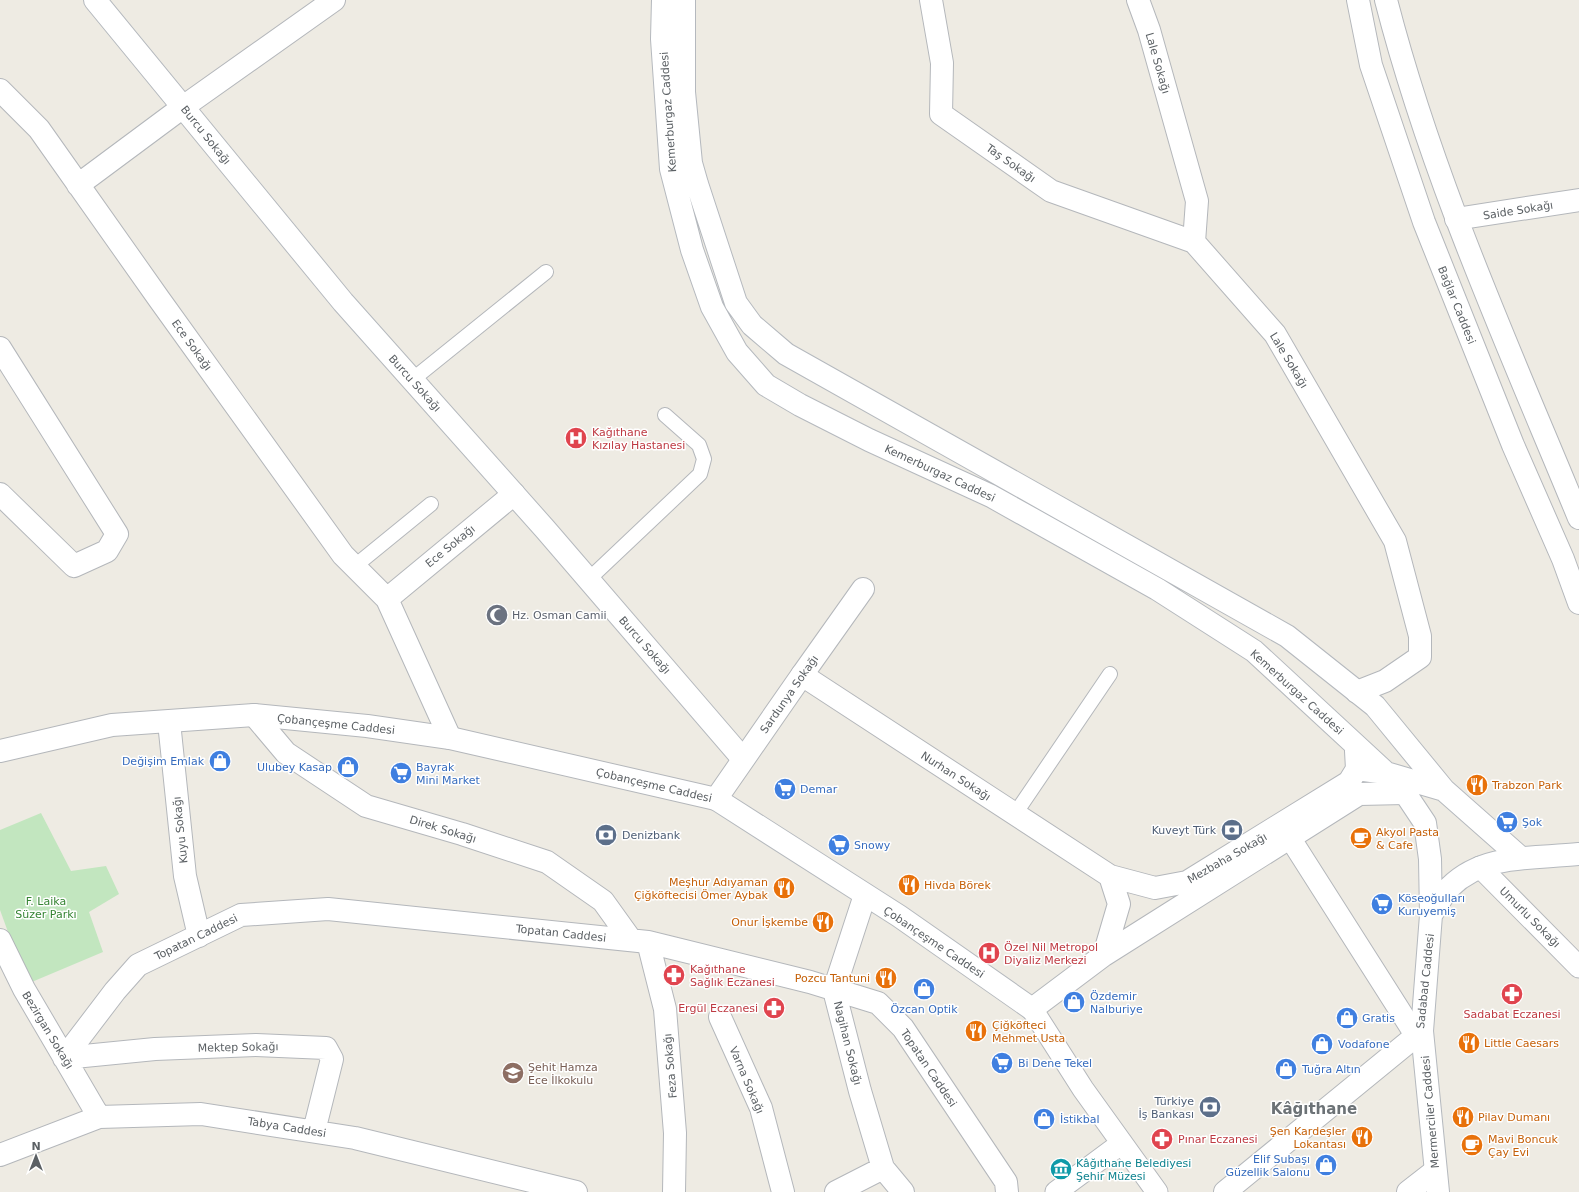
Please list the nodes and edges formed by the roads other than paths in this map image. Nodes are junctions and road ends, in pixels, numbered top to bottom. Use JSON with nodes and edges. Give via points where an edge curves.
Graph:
{"nodes":[{"id":1,"x":95,"y":0,"type":"edge"},
{"id":2,"x":334,"y":0,"type":"edge"},
{"id":3,"x":663,"y":0,"type":"edge"},
{"id":4,"x":684,"y":0,"type":"edge"},
{"id":5,"x":931,"y":0,"type":"edge"},
{"id":6,"x":1138,"y":0,"type":"edge"},
{"id":7,"x":1358,"y":0,"type":"edge"},
{"id":8,"x":1386,"y":0,"type":"edge"},
{"id":9,"x":0,"y":90,"type":"edge"},
{"id":10,"x":183,"y":107,"type":"junction"},
{"id":11,"x":78,"y":185,"type":"junction"},
{"id":12,"x":1579,"y":200,"type":"edge"},
{"id":13,"x":1456,"y":219,"type":"junction"},
{"id":14,"x":1194,"y":242,"type":"junction"},
{"id":15,"x":546,"y":272,"type":"dead end"},
{"id":16,"x":0,"y":348,"type":"edge"},
{"id":17,"x":412,"y":380,"type":"junction"},
{"id":18,"x":665,"y":415,"type":"dead end"},
{"id":19,"x":0,"y":494,"type":"edge"},
{"id":20,"x":514,"y":494,"type":"junction"},
{"id":21,"x":431,"y":504,"type":"dead end"},
{"id":22,"x":1579,"y":518,"type":"edge"},
{"id":23,"x":355,"y":566,"type":"junction"},
{"id":24,"x":588,"y":580,"type":"junction"},
{"id":25,"x":862,"y":589,"type":"dead end"},
{"id":26,"x":387,"y":598,"type":"junction"},
{"id":27,"x":1579,"y":603,"type":"edge"},
{"id":28,"x":1110,"y":674,"type":"dead end"},
{"id":29,"x":802,"y":676,"type":"junction"},
{"id":30,"x":1357,"y":692,"type":"junction"},
{"id":31,"x":254,"y":715,"type":"junction"},
{"id":32,"x":169,"y":722,"type":"junction"},
{"id":33,"x":450,"y":738,"type":"junction"},
{"id":34,"x":1355,"y":744,"type":"junction"},
{"id":35,"x":2,"y":748,"type":"edge"},
{"id":36,"x":743,"y":759,"type":"junction"},
{"id":37,"x":1357,"y":769,"type":"junction"},
{"id":38,"x":1386,"y":773,"type":"junction"},
{"id":39,"x":1444,"y":790,"type":"junction"},
{"id":40,"x":1405,"y":793,"type":"junction"},
{"id":41,"x":716,"y":799,"type":"junction"},
{"id":42,"x":1015,"y":814,"type":"junction"},
{"id":43,"x":1425,"y":823,"type":"joint"},
{"id":44,"x":1290,"y":838,"type":"junction"},
{"id":45,"x":1579,"y":854,"type":"edge"},
{"id":46,"x":1521,"y":858,"type":"junction"},
{"id":47,"x":1480,"y":867,"type":"junction"},
{"id":48,"x":1110,"y":876,"type":"junction"},
{"id":49,"x":865,"y":895,"type":"junction"},
{"id":50,"x":1431,"y":915,"type":"junction"},
{"id":51,"x":199,"y":936,"type":"junction"},
{"id":52,"x":0,"y":940,"type":"edge"},
{"id":53,"x":640,"y":941,"type":"junction"},
{"id":54,"x":1104,"y":955,"type":"junction"},
{"id":55,"x":1579,"y":967,"type":"edge"},
{"id":56,"x":834,"y":990,"type":"junction"},
{"id":57,"x":1032,"y":1009,"type":"junction"},
{"id":58,"x":720,"y":1017,"type":"dead end"},
{"id":59,"x":1419,"y":1034,"type":"junction"},
{"id":60,"x":64,"y":1058,"type":"junction"},
{"id":61,"x":100,"y":1117,"type":"junction"},
{"id":62,"x":314,"y":1131,"type":"junction"},
{"id":63,"x":1122,"y":1143,"type":"junction"},
{"id":64,"x":0,"y":1155,"type":"edge"},
{"id":65,"x":883,"y":1168,"type":"junction"},
{"id":66,"x":1435,"y":1170,"type":"junction"},
{"id":67,"x":1147,"y":1188,"type":"edge"},
{"id":68,"x":576,"y":1192,"type":"edge"},
{"id":69,"x":674,"y":1192,"type":"edge"},
{"id":70,"x":783,"y":1192,"type":"edge"},
{"id":71,"x":836,"y":1192,"type":"edge"},
{"id":72,"x":903,"y":1192,"type":"edge"},
{"id":73,"x":1007,"y":1192,"type":"edge"},
{"id":74,"x":1056,"y":1192,"type":"edge"},
{"id":75,"x":1225,"y":1192,"type":"edge"},
{"id":76,"x":1408,"y":1192,"type":"edge"},
{"id":77,"x":1438,"y":1192,"type":"edge"}],
"edges":[{"from":1,"to":10,"type":"street","name":"Burcu Sokağı"},
{"from":2,"to":10,"type":"street"},
{"from":3,"to":34,"type":"street","name":"Kemerburgaz Caddesi","via":[[662,39],[670,168],[692,250],[712,307],[737,352],[766,385],[869,440],[991,496],[1157,589],[1254,651]]},
{"from":4,"to":30,"type":"street","name":"Kemerburgaz Caddesi","via":[[684,92],[691,163],[736,303],[752,325],[786,354],[1287,636]]},
{"from":5,"to":14,"type":"street","name":"Taş Sokağı","via":[[942,63],[941,114],[1051,190]]},
{"from":6,"to":14,"type":"street","name":"Lale Sokağı","via":[[1149,30],[1197,201]]},
{"from":7,"to":27,"type":"street","name":"Bağlar Caddesi","via":[[1371,65],[1424,222]]},
{"from":8,"to":13,"type":"street","via":[[1401,56]]},
{"from":9,"to":11,"type":"street","name":"Ece Sokağı","via":[[39,129]]},
{"from":10,"to":11,"type":"street"},
{"from":10,"to":17,"type":"street","name":"Burcu Sokağı","via":[[343,302]]},
{"from":11,"to":23,"type":"street","name":"Ece Sokağı","via":[[343,555]]},
{"from":12,"to":13,"type":"street","name":"Saide Sokağı"},
{"from":13,"to":22,"type":"street"},
{"from":14,"to":30,"type":"street","name":"Lale Sokağı","via":[[1275,334],[1395,541],[1420,636],[1420,657],[1385,680]]},
{"from":15,"to":17,"type":"lane"},
{"from":16,"to":19,"type":"street","via":[[117,534],[107,551],[74,566]]},
{"from":17,"to":20,"type":"street","name":"Burcu Sokağı"},
{"from":18,"to":24,"type":"lane","via":[[699,445],[704,459],[700,474]]},
{"from":20,"to":24,"type":"street","name":"Burcu Sokağı"},
{"from":20,"to":26,"type":"street","name":"Ece Sokağı"},
{"from":21,"to":23,"type":"lane"},
{"from":23,"to":26,"type":"street","name":"Ece Sokağı"},
{"from":24,"to":36,"type":"street","name":"Burcu Sokağı"},
{"from":25,"to":29,"type":"street","name":"Sardunya Sokağı"},
{"from":26,"to":33,"type":"street","name":"Ece Sokağı"},
{"from":28,"to":42,"type":"lane"},
{"from":29,"to":36,"type":"street","name":"Sardunya Sokağı"},
{"from":29,"to":42,"type":"street","name":"Nurhan Sokağı"},
{"from":30,"to":39,"type":"street","name":"Kemerburgaz Caddesi","via":[[1375,706]]},
{"from":31,"to":32,"type":"street","name":"Çobançeşme Caddesi"},
{"from":31,"to":33,"type":"street","name":"Çobançeşme Caddesi","via":[[367,726]]},
{"from":31,"to":53,"type":"street","name":"Direk Sokağı","via":[[286,753],[366,806],[547,862],[603,901]]},
{"from":32,"to":35,"type":"street","name":"Çobançeşme Caddesi","via":[[112,725]]},
{"from":32,"to":51,"type":"street","name":"Kuyu Sokağı","via":[[185,876]]},
{"from":33,"to":41,"type":"street","name":"Çobançeşme Caddesi"},
{"from":34,"to":37,"type":"street"},
{"from":34,"to":38,"type":"street","name":"Kemerburgaz Caddesi"},
{"from":36,"to":41,"type":"street","name":"Sardunya Sokağı"},
{"from":37,"to":38,"type":"street"},
{"from":37,"to":48,"type":"street","name":"Mezbaha Sokağı","via":[[1349,782],[1187,882],[1155,888]]},
{"from":38,"to":39,"type":"street"},
{"from":38,"to":40,"type":"street","name":"Kemerburgaz Caddesi"},
{"from":39,"to":46,"type":"street","name":"Kemerburgaz Caddesi"},
{"from":40,"to":43,"type":"street","name":"Kemerburgaz Caddesi"},
{"from":40,"to":44,"type":"street","name":"Mezbaha Sokağı","via":[[1359,794]]},
{"from":41,"to":49,"type":"street","name":"Çobançeşme Caddesi"},
{"from":42,"to":48,"type":"street","name":"Nurhan Sokağı"},
{"from":43,"to":50,"type":"street","name":"Sadabad Caddesi","via":[[1430,859]]},
{"from":44,"to":54,"type":"street","name":"Mezbaha Sokağı"},
{"from":44,"to":59,"type":"street"},
{"from":45,"to":46,"type":"street"},
{"from":46,"to":47,"type":"street"},
{"from":47,"to":50,"type":"street","via":[[1470,871],[1450,888]]},
{"from":47,"to":55,"type":"street","name":"Umurlu Sokağı"},
{"from":48,"to":54,"type":"street","via":[[1119,904]]},
{"from":49,"to":56,"type":"street","name":"Nagihan Sokağı"},
{"from":49,"to":57,"type":"street","name":"Çobançeşme Caddesi"},
{"from":50,"to":59,"type":"street","name":"Sadabad Caddesi"},
{"from":51,"to":53,"type":"street","name":"Topatan Caddesi","via":[[241,915],[328,909]]},
{"from":51,"to":60,"type":"street","name":"Topatan Caddesi","via":[[138,965]]},
{"from":52,"to":60,"type":"street","name":"Bezirgan Sokağı","via":[[24,989]]},
{"from":53,"to":56,"type":"street","name":"Topatan Caddesi"},
{"from":53,"to":69,"type":"street","name":"Feza Sokağı","via":[[665,1009],[675,1133]]},
{"from":54,"to":57,"type":"street","name":"Mezbaha Sokağı"},
{"from":56,"to":65,"type":"street","name":"Nagihan Sokağı"},
{"from":56,"to":73,"type":"street","name":"Topatan Caddesi","via":[[878,1003],[903,1028],[1006,1182]]},
{"from":57,"to":63,"type":"street","name":"Çobançeşme Caddesi","via":[[1083,1089]]},
{"from":58,"to":70,"type":"street","name":"Varna Sokağı","via":[[761,1108]]},
{"from":59,"to":66,"type":"street","name":"Mermerciler Caddesi"},
{"from":59,"to":75,"type":"street","name":"Sadabad Caddesi"},
{"from":60,"to":61,"type":"street","name":"Bezirgan Sokağı"},
{"from":60,"to":62,"type":"street","name":"Mektep Sokağı","via":[[155,1049],[256,1045],[326,1048],[332,1059]]},
{"from":61,"to":62,"type":"street","name":"Tabya Caddesi","via":[[201,1114]]},
{"from":61,"to":64,"type":"street","name":"Tabya Caddesi"},
{"from":62,"to":68,"type":"street","name":"Tabya Caddesi","via":[[355,1138]]},
{"from":63,"to":67,"type":"street","name":"Çobançeşme Caddesi"},
{"from":63,"to":74,"type":"street"},
{"from":65,"to":71,"type":"street"},
{"from":65,"to":72,"type":"street"},
{"from":66,"to":76,"type":"street"},
{"from":66,"to":77,"type":"street","name":"Mermerciler Caddesi"}]}
